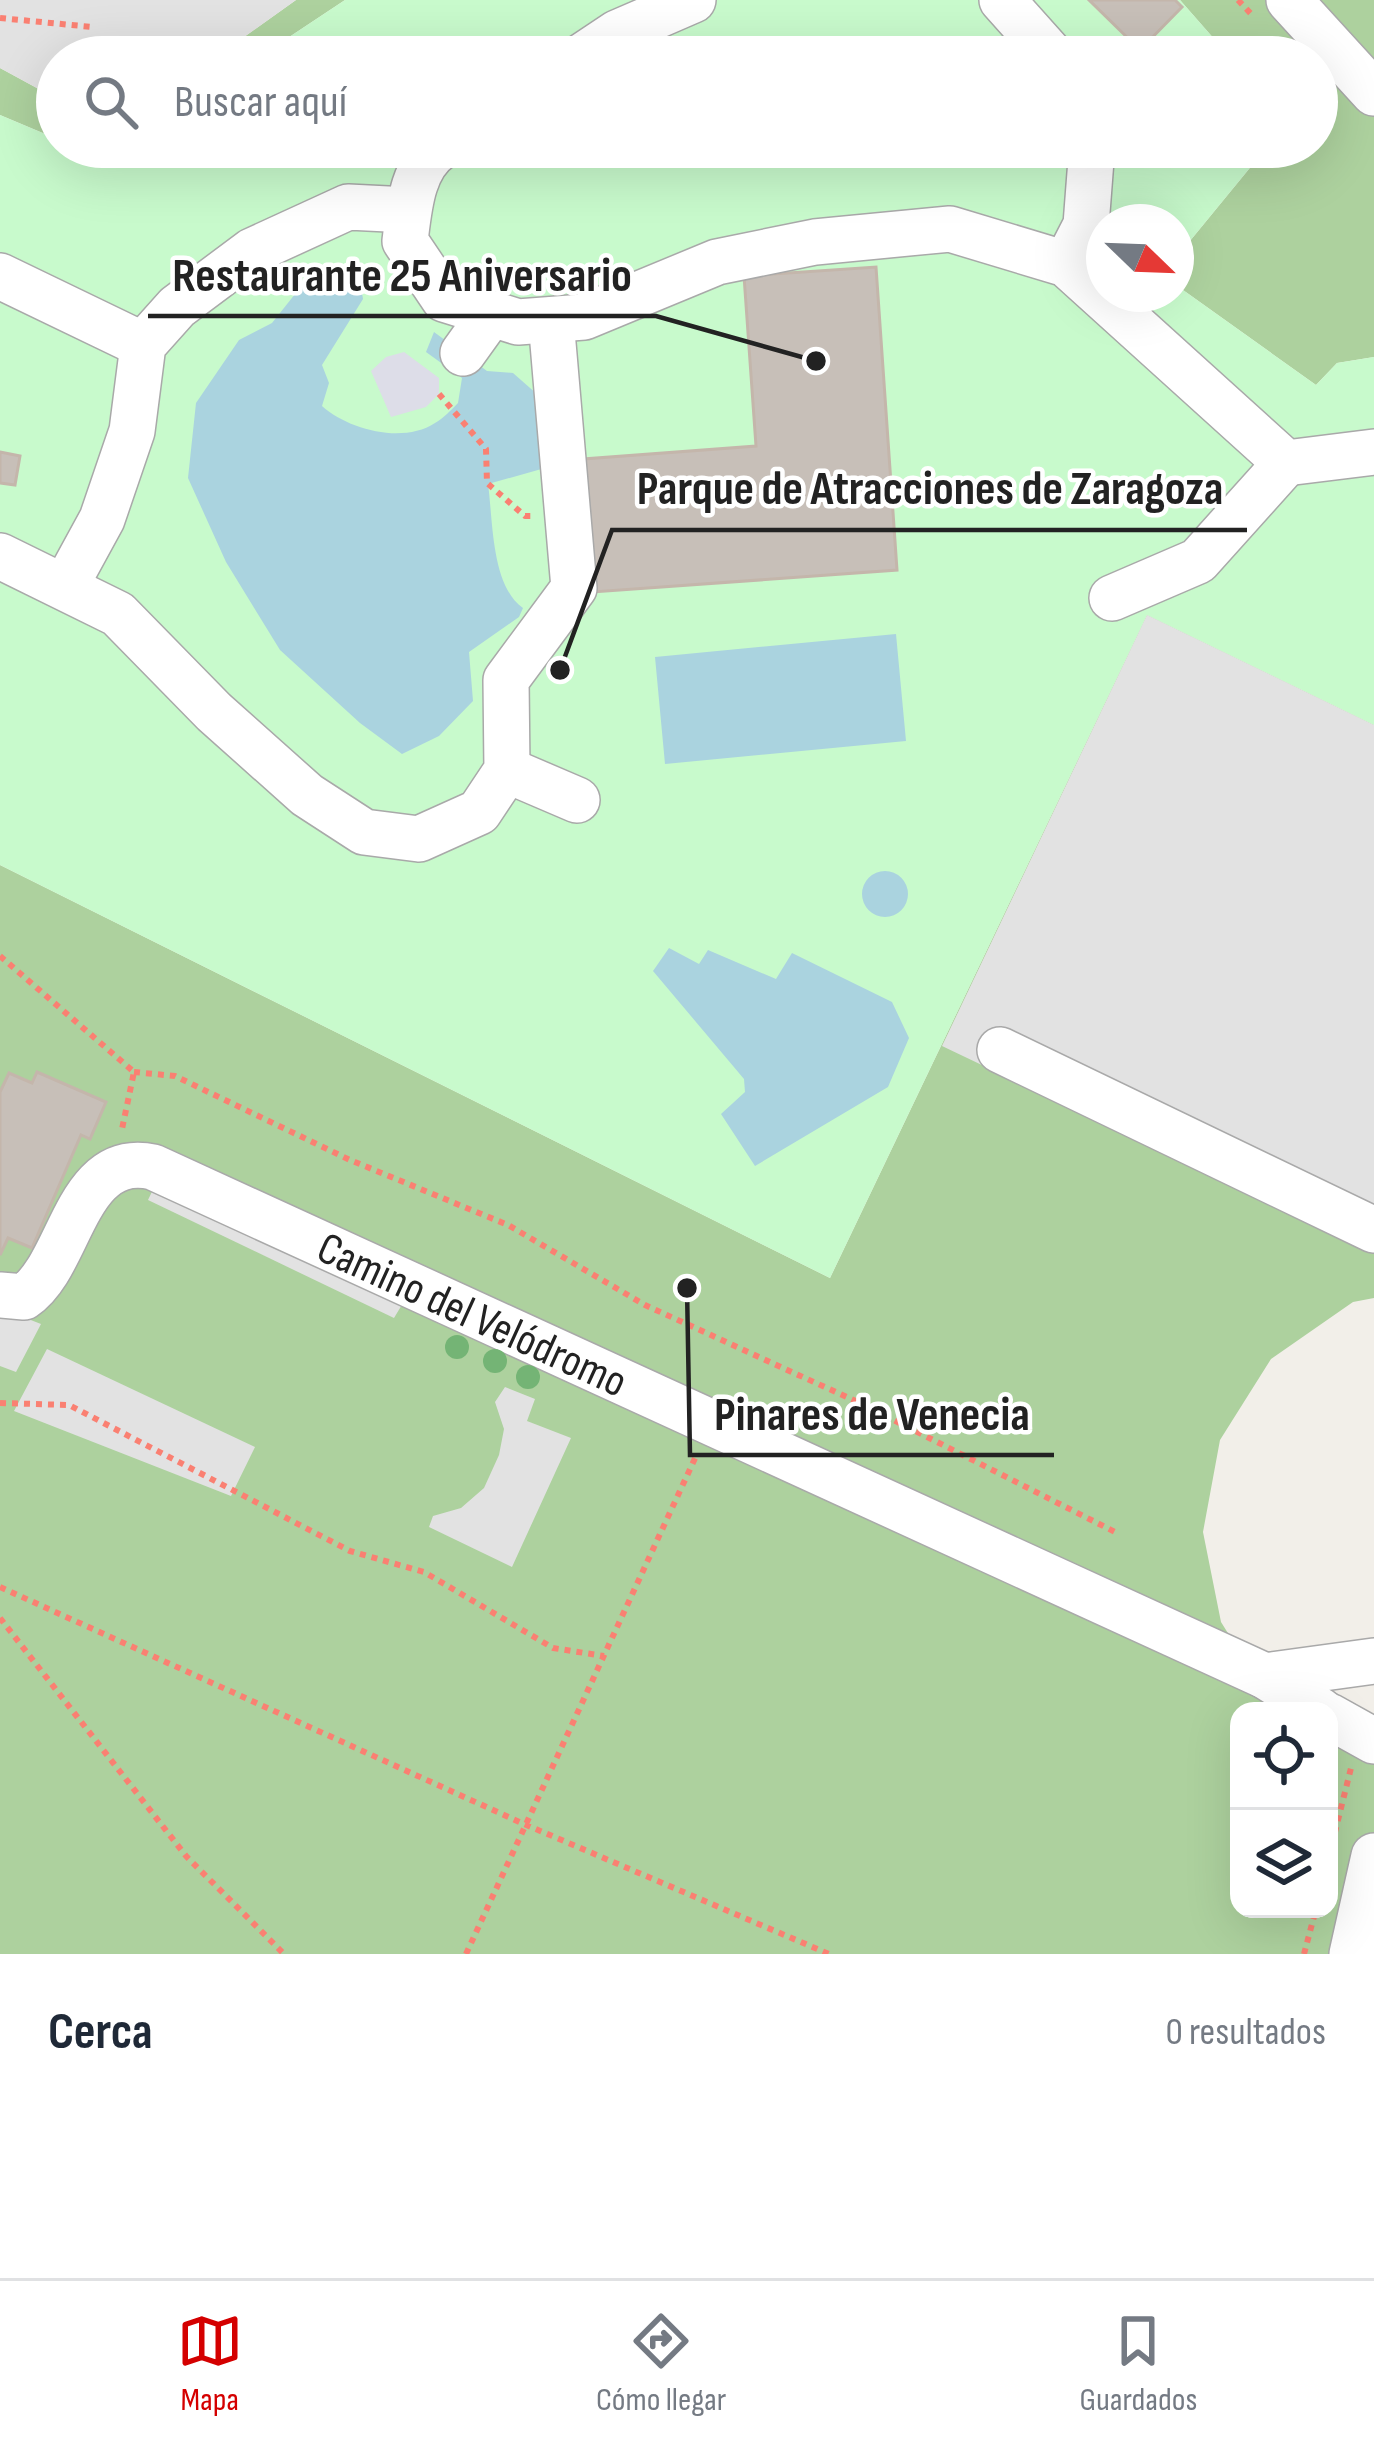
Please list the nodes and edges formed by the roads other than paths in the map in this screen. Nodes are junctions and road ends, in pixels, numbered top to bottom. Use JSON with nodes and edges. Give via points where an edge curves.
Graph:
{"nodes":[{"id":1,"x":693,"y":0,"type":"edge"},
{"id":2,"x":1002,"y":0,"type":"edge"},
{"id":3,"x":1289,"y":0,"type":"edge"},
{"id":4,"x":614,"y":36,"type":"edge"},
{"id":5,"x":1034,"y":36,"type":"edge"},
{"id":6,"x":1322,"y":36,"type":"edge"},
{"id":7,"x":1338,"y":54,"type":"edge"},
{"id":8,"x":1374,"y":93,"type":"edge"},
{"id":9,"x":422,"y":168,"type":"edge"},
{"id":10,"x":1090,"y":168,"type":"edge"},
{"id":11,"x":409,"y":210,"type":"junction"},
{"id":12,"x":1066,"y":264,"type":"junction"},
{"id":13,"x":0,"y":276,"type":"edge"},
{"id":14,"x":490,"y":314,"type":"junction"},
{"id":15,"x":551,"y":320,"type":"junction"},
{"id":16,"x":142,"y":345,"type":"junction"},
{"id":17,"x":463,"y":353,"type":"dead end"},
{"id":18,"x":1374,"y":452,"type":"edge"},
{"id":19,"x":1286,"y":463,"type":"junction"},
{"id":20,"x":0,"y":556,"type":"edge"},
{"id":21,"x":66,"y":585,"type":"junction"},
{"id":22,"x":1112,"y":598,"type":"dead end"},
{"id":23,"x":507,"y":770,"type":"junction"},
{"id":24,"x":577,"y":800,"type":"dead end"},
{"id":25,"x":1000,"y":1050,"type":"dead end"},
{"id":26,"x":1374,"y":1230,"type":"edge"},
{"id":27,"x":0,"y":1295,"type":"edge"},
{"id":28,"x":1374,"y":1660,"type":"edge"},
{"id":29,"x":1265,"y":1676,"type":"junction"},
{"id":30,"x":1307,"y":1702,"type":"edge"},
{"id":31,"x":1338,"y":1721,"type":"edge"},
{"id":32,"x":1374,"y":1741,"type":"edge"},
{"id":33,"x":1374,"y":1856,"type":"edge"},
{"id":34,"x":1352,"y":1954,"type":"edge"}],
"edges":[{"from":1,"to":4,"type":"street"},
{"from":2,"to":5,"type":"street"},
{"from":3,"to":6,"type":"street"},
{"from":7,"to":8,"type":"street"},
{"from":9,"to":11,"type":"street"},
{"from":10,"to":12,"type":"street","via":[[1086,225]]},
{"from":11,"to":14,"type":"street","via":[[405,241],[444,299]]},
{"from":11,"to":16,"type":"street","via":[[348,207],[252,250]]},
{"from":12,"to":15,"type":"street","via":[[950,229],[815,242],[717,262],[584,317]]},
{"from":12,"to":19,"type":"street"},
{"from":13,"to":16,"type":"street"},
{"from":14,"to":15,"type":"street"},
{"from":14,"to":17,"type":"street"},
{"from":15,"to":23,"type":"street","via":[[574,588],[506,680]]},
{"from":16,"to":21,"type":"street","via":[[132,431],[102,519]]},
{"from":18,"to":19,"type":"street"},
{"from":19,"to":22,"type":"street","via":[[1198,561]]},
{"from":20,"to":21,"type":"street"},
{"from":21,"to":23,"type":"street","via":[[118,614],[266,761],[364,832],[419,839],[478,812]]},
{"from":23,"to":24,"type":"street"},
{"from":25,"to":26,"type":"street"},
{"from":27,"to":29,"type":"street","name":"Camino del Velódromo","via":[[24,1297],[39,1286],[89,1192],[113,1173],[161,1170]]},
{"from":28,"to":29,"type":"street"},
{"from":29,"to":30,"type":"street","name":"Camino del Velódromo"},
{"from":31,"to":32,"type":"street"},
{"from":33,"to":34,"type":"street"}]}
